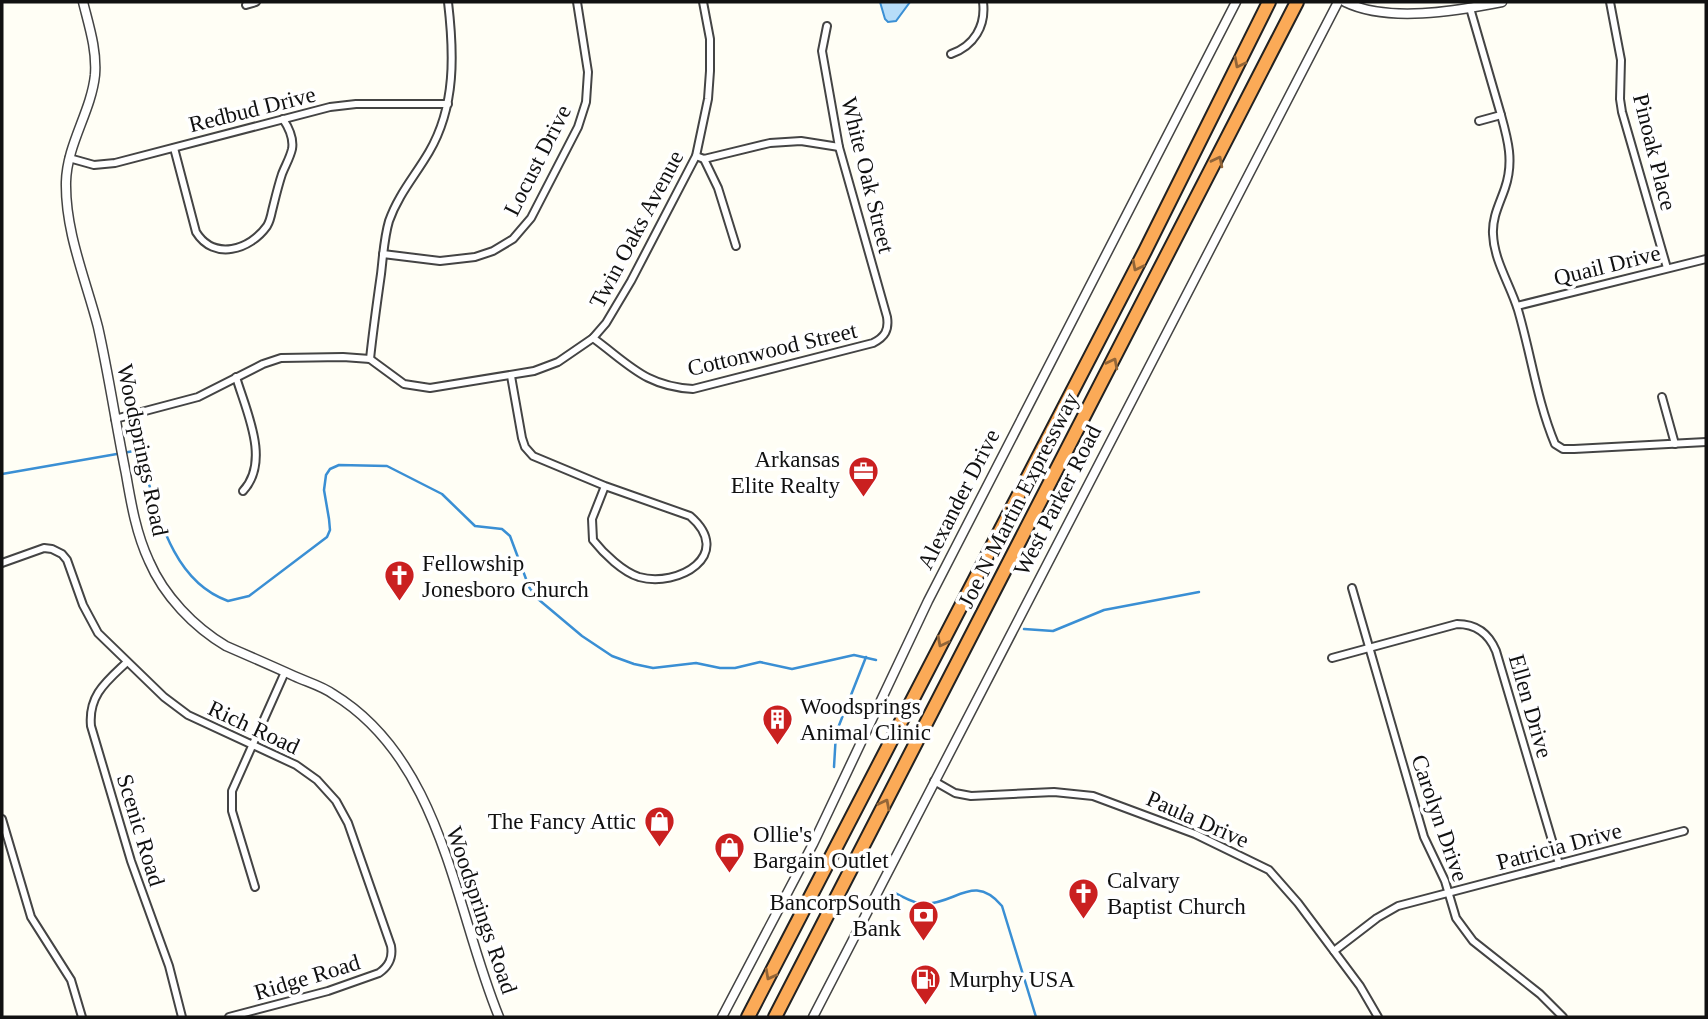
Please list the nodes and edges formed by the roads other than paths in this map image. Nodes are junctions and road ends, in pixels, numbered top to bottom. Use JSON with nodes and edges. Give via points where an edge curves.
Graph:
{"nodes":[{"id":1,"x":83,"y":2,"type":"edge"},
{"id":2,"x":256,"y":2,"type":"edge"},
{"id":3,"x":448,"y":2,"type":"edge"},
{"id":4,"x":577,"y":2,"type":"edge"},
{"id":5,"x":703,"y":2,"type":"edge"},
{"id":6,"x":983,"y":2,"type":"edge"},
{"id":7,"x":1236,"y":2,"type":"edge"},
{"id":8,"x":1269,"y":2,"type":"edge"},
{"id":9,"x":1297,"y":2,"type":"edge"},
{"id":10,"x":1338,"y":2,"type":"edge"},
{"id":11,"x":1345,"y":2,"type":"edge"},
{"id":12,"x":1502,"y":2,"type":"edge"},
{"id":13,"x":1610,"y":2,"type":"edge"},
{"id":14,"x":246,"y":5,"type":"dead end"},
{"id":15,"x":1470,"y":8,"type":"junction"},
{"id":16,"x":827,"y":26,"type":"dead end"},
{"id":17,"x":951,"y":54,"type":"dead end"},
{"id":18,"x":447,"y":104,"type":"junction"},
{"id":19,"x":1501,"y":115,"type":"junction"},
{"id":20,"x":283,"y":119,"type":"junction"},
{"id":21,"x":1479,"y":121,"type":"dead end"},
{"id":22,"x":839,"y":147,"type":"junction"},
{"id":23,"x":174,"y":148,"type":"junction"},
{"id":24,"x":696,"y":156,"type":"junction"},
{"id":25,"x":69,"y":158,"type":"junction"},
{"id":26,"x":704,"y":159,"type":"junction"},
{"id":27,"x":736,"y":246,"type":"dead end"},
{"id":28,"x":383,"y":254,"type":"junction"},
{"id":29,"x":1706,"y":259,"type":"edge"},
{"id":30,"x":1667,"y":268,"type":"junction"},
{"id":31,"x":1517,"y":306,"type":"junction"},
{"id":32,"x":886,"y":332,"type":"joint"},
{"id":33,"x":593,"y":338,"type":"junction"},
{"id":34,"x":370,"y":359,"type":"junction"},
{"id":35,"x":511,"y":376,"type":"junction"},
{"id":36,"x":236,"y":377,"type":"junction"},
{"id":37,"x":1662,"y":397,"type":"dead end"},
{"id":38,"x":115,"y":419,"type":"junction"},
{"id":39,"x":1706,"y":443,"type":"edge"},
{"id":40,"x":1675,"y":444,"type":"junction"},
{"id":41,"x":605,"y":486,"type":"junction"},
{"id":42,"x":243,"y":491,"type":"dead end"},
{"id":43,"x":2,"y":563,"type":"edge"},
{"id":44,"x":1352,"y":588,"type":"dead end"},
{"id":45,"x":1368,"y":648,"type":"junction"},
{"id":46,"x":1332,"y":658,"type":"dead end"},
{"id":47,"x":127,"y":662,"type":"junction"},
{"id":48,"x":285,"y":672,"type":"junction"},
{"id":49,"x":252,"y":744,"type":"junction"},
{"id":50,"x":934,"y":781,"type":"junction"},
{"id":51,"x":2,"y":819,"type":"edge"},
{"id":52,"x":1684,"y":831,"type":"dead end"},
{"id":53,"x":1559,"y":864,"type":"junction"},
{"id":54,"x":255,"y":887,"type":"dead end"},
{"id":55,"x":1448,"y":893,"type":"junction"},
{"id":56,"x":1334,"y":951,"type":"junction"},
{"id":57,"x":389,"y":962,"type":"joint"},
{"id":58,"x":82,"y":1017,"type":"edge"},
{"id":59,"x":182,"y":1017,"type":"edge"},
{"id":60,"x":229,"y":1017,"type":"edge"},
{"id":61,"x":499,"y":1017,"type":"edge"},
{"id":62,"x":722,"y":1017,"type":"edge"},
{"id":63,"x":748,"y":1017,"type":"edge"},
{"id":64,"x":775,"y":1017,"type":"edge"},
{"id":65,"x":813,"y":1017,"type":"edge"},
{"id":66,"x":1378,"y":1017,"type":"edge"},
{"id":67,"x":1563,"y":1017,"type":"edge"}],
"edges":[{"from":1,"to":25,"type":"street","name":"Woodsprings Road","via":[[93,42],[94,77]]},
{"from":2,"to":14,"type":"street"},
{"from":3,"to":18,"type":"street","via":[[453,51]]},
{"from":4,"to":28,"type":"street","name":"Locust Drive","via":[[589,72],[586,102],[531,218],[513,239],[475,257],[440,261]]},
{"from":5,"to":24,"type":"street","name":"Twin Oaks Avenue","via":[[710,71]]},
{"from":6,"to":17,"type":"street","via":[[981,28],[967,47]]},
{"from":7,"to":62,"type":"street","name":"Alexander Drive","via":[[928,601],[813,844]]},
{"from":8,"to":63,"type":"highway","name":"Joe N Martin Expressway","one_way":true},
{"from":64,"to":9,"type":"highway","name":"Joe N Martin Expressway","one_way":true},
{"from":10,"to":50,"type":"street","name":"West Parker Road"},
{"from":11,"to":15,"type":"street","via":[[1386,12]]},
{"from":12,"to":15,"type":"street"},
{"from":13,"to":30,"type":"street","name":"Pinoak Place","via":[[1621,60],[1622,112]]},
{"from":15,"to":19,"type":"street"},
{"from":16,"to":22,"type":"street","name":"White Oak Street","via":[[822,51]]},
{"from":18,"to":20,"type":"street","name":"Redbud Drive","via":[[356,104]]},
{"from":18,"to":28,"type":"street","via":[[441,130],[395,205]]},
{"from":19,"to":21,"type":"street"},
{"from":19,"to":31,"type":"street","via":[[1511,150],[1493,231],[1496,253]]},
{"from":20,"to":23,"type":"street","name":"Redbud Drive"},
{"from":20,"to":23,"type":"street","via":[[290,130],[292,149],[270,220],[254,240],[234,249],[217,249],[200,239]]},
{"from":22,"to":26,"type":"street","via":[[801,141],[770,143]]},
{"from":22,"to":32,"type":"street","name":"White Oak Street","via":[[887,317]]},
{"from":23,"to":25,"type":"street","name":"Redbud Drive","via":[[104,165]]},
{"from":24,"to":26,"type":"street"},
{"from":24,"to":33,"type":"street","name":"Twin Oaks Avenue","via":[[631,281]]},
{"from":25,"to":38,"type":"street","name":"Woodsprings Road","via":[[66,200],[72,235],[98,329]]},
{"from":26,"to":27,"type":"street"},
{"from":28,"to":34,"type":"street"},
{"from":29,"to":30,"type":"street","name":"Quail Drive"},
{"from":30,"to":31,"type":"street","name":"Quail Drive"},
{"from":31,"to":40,"type":"street","via":[[1555,444],[1563,449]]},
{"from":32,"to":33,"type":"street","name":"Cottonwood Street","via":[[873,343],[693,389],[641,376]]},
{"from":33,"to":35,"type":"street","name":"Twin Oaks Avenue","via":[[558,362]]},
{"from":34,"to":35,"type":"street","name":"Twin Oaks Avenue","via":[[415,388]]},
{"from":34,"to":36,"type":"street","via":[[281,358]]},
{"from":35,"to":41,"type":"street","via":[[525,447],[533,456]]},
{"from":36,"to":38,"type":"street","via":[[198,397]]},
{"from":36,"to":42,"type":"street","via":[[256,453],[255,470]]},
{"from":37,"to":40,"type":"street"},
{"from":38,"to":48,"type":"street","name":"Woodsprings Road","via":[[135,521],[159,580],[189,619],[226,646]]},
{"from":39,"to":40,"type":"street"},
{"from":41,"to":41,"type":"street","via":[[690,516],[705,534],[704,560],[685,572],[657,579],[630,573],[593,540],[592,519]]},
{"from":43,"to":47,"type":"street","name":"Rich Road","via":[[44,548],[57,551],[67,560],[94,626]]},
{"from":44,"to":45,"type":"street","name":"Carolyn Drive"},
{"from":45,"to":46,"type":"street","name":"Ellen Drive"},
{"from":45,"to":53,"type":"street","name":"Ellen Drive","via":[[1457,624],[1477,628],[1489,637]]},
{"from":45,"to":55,"type":"street","name":"Carolyn Drive","via":[[1424,837]]},
{"from":47,"to":49,"type":"street","name":"Rich Road","via":[[188,715]]},
{"from":47,"to":59,"type":"street","name":"Scenic Road","via":[[95,695],[91,726]]},
{"from":48,"to":49,"type":"street"},
{"from":48,"to":61,"type":"street","name":"Woodsprings Road","via":[[332,693],[362,715],[401,758],[443,847]]},
{"from":49,"to":54,"type":"street","via":[[234,782],[231,801]]},
{"from":49,"to":57,"type":"street","name":"Rich Road","via":[[303,770],[335,801],[348,823],[391,946]]},
{"from":50,"to":56,"type":"street","name":"Paula Drive","via":[[971,796],[1054,792],[1093,796],[1195,834],[1269,870]]},
{"from":50,"to":65,"type":"street","name":"West Parker Road"},
{"from":51,"to":58,"type":"street","via":[[31,917],[71,980]]},
{"from":52,"to":53,"type":"street","name":"Patricia Drive"},
{"from":53,"to":55,"type":"street","name":"Patricia Drive"},
{"from":55,"to":56,"type":"street","name":"Patricia Drive","via":[[1392,909]]},
{"from":55,"to":67,"type":"street","name":"Carolyn Drive","via":[[1456,918],[1473,941]]},
{"from":56,"to":66,"type":"street","name":"Paula Drive"},
{"from":57,"to":60,"type":"street","name":"Ridge Road","via":[[379,973]]}]}
